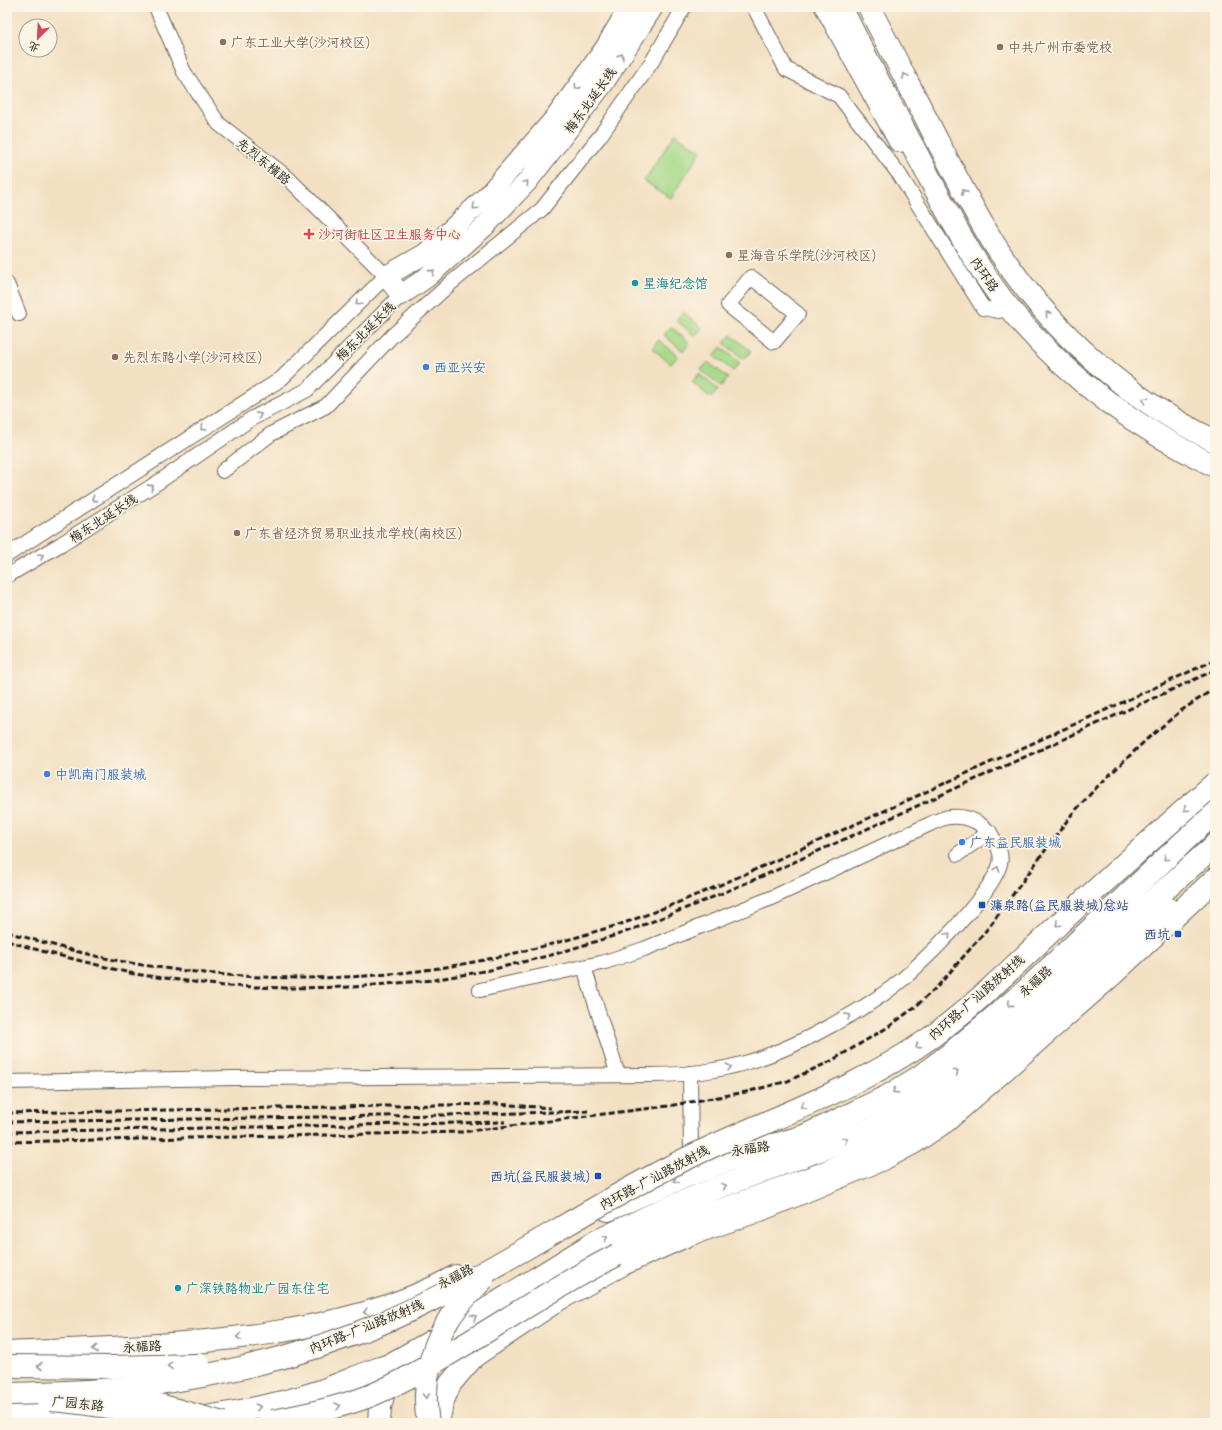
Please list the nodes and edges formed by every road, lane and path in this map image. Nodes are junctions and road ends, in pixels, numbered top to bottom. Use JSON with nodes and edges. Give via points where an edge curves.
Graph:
{"nodes":[{"id":1,"x":156,"y":7,"type":"edge"},
{"id":2,"x":629,"y":7,"type":"edge"},
{"id":3,"x":652,"y":7,"type":"edge"},
{"id":4,"x":684,"y":7,"type":"edge"},
{"id":5,"x":754,"y":7,"type":"edge"},
{"id":6,"x":825,"y":7,"type":"edge"},
{"id":7,"x":840,"y":7,"type":"edge"},
{"id":8,"x":869,"y":7,"type":"edge"},
{"id":9,"x":386,"y":276,"type":"junction"},
{"id":10,"x":7,"y":284,"type":"edge"},
{"id":11,"x":401,"y":295,"type":"junction"},
{"id":12,"x":999,"y":311,"type":"junction"},
{"id":13,"x":18,"y":314,"type":"dead end"},
{"id":14,"x":774,"y":342,"type":"joint"},
{"id":15,"x":307,"y":390,"type":"junction"},
{"id":16,"x":326,"y":406,"type":"junction"},
{"id":17,"x":1166,"y":415,"type":"junction"},
{"id":18,"x":1215,"y":441,"type":"edge"},
{"id":19,"x":1215,"y":447,"type":"edge"},
{"id":20,"x":159,"y":457,"type":"junction"},
{"id":21,"x":1215,"y":467,"type":"edge"},
{"id":22,"x":223,"y":471,"type":"dead end"},
{"id":23,"x":171,"y":473,"type":"junction"},
{"id":24,"x":7,"y":555,"type":"edge"},
{"id":25,"x":7,"y":576,"type":"edge"},
{"id":26,"x":1215,"y":783,"type":"edge"},
{"id":27,"x":1215,"y":812,"type":"edge"},
{"id":28,"x":990,"y":832,"type":"junction"},
{"id":29,"x":1215,"y":845,"type":"edge"},
{"id":30,"x":958,"y":854,"type":"dead end"},
{"id":31,"x":1215,"y":863,"type":"edge"},
{"id":32,"x":1215,"y":879,"type":"edge"},
{"id":33,"x":584,"y":967,"type":"junction"},
{"id":34,"x":480,"y":990,"type":"dead end"},
{"id":35,"x":690,"y":1074,"type":"junction"},
{"id":36,"x":618,"y":1075,"type":"junction"},
{"id":37,"x":7,"y":1082,"type":"edge"},
{"id":38,"x":778,"y":1144,"type":"junction"},
{"id":39,"x":691,"y":1157,"type":"junction"},
{"id":40,"x":495,"y":1266,"type":"junction"},
{"id":41,"x":495,"y":1341,"type":"junction"},
{"id":42,"x":7,"y":1353,"type":"edge"},
{"id":43,"x":391,"y":1364,"type":"junction"},
{"id":44,"x":7,"y":1366,"type":"edge"},
{"id":45,"x":7,"y":1381,"type":"edge"},
{"id":46,"x":7,"y":1394,"type":"edge"},
{"id":47,"x":7,"y":1398,"type":"edge"},
{"id":48,"x":7,"y":1411,"type":"edge"},
{"id":49,"x":93,"y":1423,"type":"edge"},
{"id":50,"x":164,"y":1423,"type":"edge"},
{"id":51,"x":196,"y":1423,"type":"edge"},
{"id":52,"x":223,"y":1423,"type":"edge"},
{"id":53,"x":260,"y":1423,"type":"edge"},
{"id":54,"x":379,"y":1423,"type":"edge"},
{"id":55,"x":428,"y":1423,"type":"edge"},
{"id":56,"x":438,"y":1423,"type":"edge"}],
"edges":[{"from":1,"to":9,"type":"street","name":"先烈东横路","via":[[184,72],[219,124],[287,177]]},
{"from":2,"to":9,"type":"street","name":"梅东北延长线","one_way":true,"via":[[606,47],[556,117],[488,195],[425,254]]},
{"from":11,"to":3,"type":"street","name":"梅东北延长线","one_way":true,"via":[[426,278],[484,227],[527,182],[603,84]]},
{"from":4,"to":16,"type":"street","via":[[653,60],[600,136],[542,209],[451,283],[392,336]]},
{"from":5,"to":12,"type":"street","via":[[786,69],[839,96],[899,174],[983,308]]},
{"from":6,"to":12,"type":"street","via":[[954,244]]},
{"from":7,"to":21,"type":"main road","name":"内环路","via":[[947,213],[976,261],[1008,306],[1042,345],[1089,388],[1154,433]]},
{"from":17,"to":8,"type":"main road","name":"内环路","one_way":true,"via":[[1102,368],[1057,325],[1019,279],[998,250],[968,199]]},
{"from":9,"to":11,"type":"street","name":"先烈东横路"},
{"from":9,"to":20,"type":"street","name":"梅东北延长线","one_way":true,"via":[[281,379]]},
{"from":10,"to":13,"type":"street"},
{"from":11,"to":15,"type":"street","name":"梅东北延长线"},
{"from":12,"to":21,"type":"street","via":[[1054,368],[1128,424],[1203,465]]},
{"from":14,"to":14,"type":"street","via":[[798,314],[751,276],[728,305]]},
{"from":15,"to":16,"type":"street"},
{"from":23,"to":15,"type":"street","name":"梅东北延长线","one_way":true,"via":[[250,419]]},
{"from":16,"to":22,"type":"street","via":[[271,434]]},
{"from":17,"to":18,"type":"main road","name":"内环路"},
{"from":17,"to":19,"type":"main road"},
{"from":20,"to":23,"type":"street"},
{"from":20,"to":24,"type":"street","name":"梅东北延长线","one_way":true},
{"from":25,"to":23,"type":"street","name":"梅东北延长线","one_way":true},
{"from":26,"to":40,"type":"main road","name":"内环路-广汕路放射线","one_way":true,"bridge":true,"via":[[962,1013],[915,1048],[829,1096],[735,1135],[662,1170]]},
{"from":27,"to":38,"type":"main road","name":"永福路","one_way":true,"via":[[1024,992],[951,1053],[888,1096],[804,1136]]},
{"from":28,"to":30,"type":"street"},
{"from":28,"to":33,"type":"street","via":[[977,822],[964,817],[949,816],[769,899],[644,949]]},
{"from":35,"to":28,"type":"street","one_way":true,"via":[[750,1061],[792,1046],[859,1010],[912,972],[965,916],[994,877],[1001,854]]},
{"from":43,"to":29,"type":"main road","one_way":true,"via":[[466,1322],[595,1242],[662,1210],[839,1143],[902,1111],[956,1072],[1014,1024]]},
{"from":53,"to":31,"type":"main road","one_way":true,"bridge":true,"via":[[302,1416],[367,1397],[392,1386],[591,1268],[648,1239],[724,1208],[821,1174],[913,1129],[978,1079]]},
{"from":32,"to":41,"type":"main road","via":[[1113,974],[977,1094],[913,1143],[848,1174],[760,1210],[688,1235],[623,1264],[560,1299]]},
{"from":33,"to":34,"type":"street"},
{"from":33,"to":36,"type":"street"},
{"from":35,"to":36,"type":"street"},
{"from":35,"to":39,"type":"street"},
{"from":36,"to":37,"type":"street"},
{"from":38,"to":39,"type":"main road","name":"永福路"},
{"from":38,"to":44,"type":"main road","one_way":true,"bridge":true,"via":[[726,1160],[644,1194],[387,1322],[350,1336],[290,1353],[191,1366]]},
{"from":39,"to":42,"type":"main road","name":"永福路","one_way":true,"via":[[654,1168],[451,1279],[373,1310],[323,1324],[208,1341],[159,1346]]},
{"from":40,"to":46,"type":"main road","name":"内环路-广汕路放射线","bridge":true,"via":[[389,1320],[314,1349],[263,1363],[215,1374],[128,1388]]},
{"from":40,"to":55,"type":"main road","one_way":true,"bridge":true,"via":[[455,1310],[436,1346],[429,1364],[427,1379]]},
{"from":41,"to":43,"type":"main road"},
{"from":41,"to":56,"type":"main road","via":[[474,1356],[450,1384],[442,1403]]},
{"from":50,"to":43,"type":"main road","one_way":true,"via":[[273,1404],[317,1392]]},
{"from":43,"to":54,"type":"main road","via":[[380,1407]]},
{"from":45,"to":52,"type":"main road","bridge":true,"via":[[94,1391],[163,1406]]},
{"from":47,"to":51,"type":"main road","name":"广园东路","bridge":true,"via":[[74,1402]]},
{"from":48,"to":49,"type":"main road"}]}
